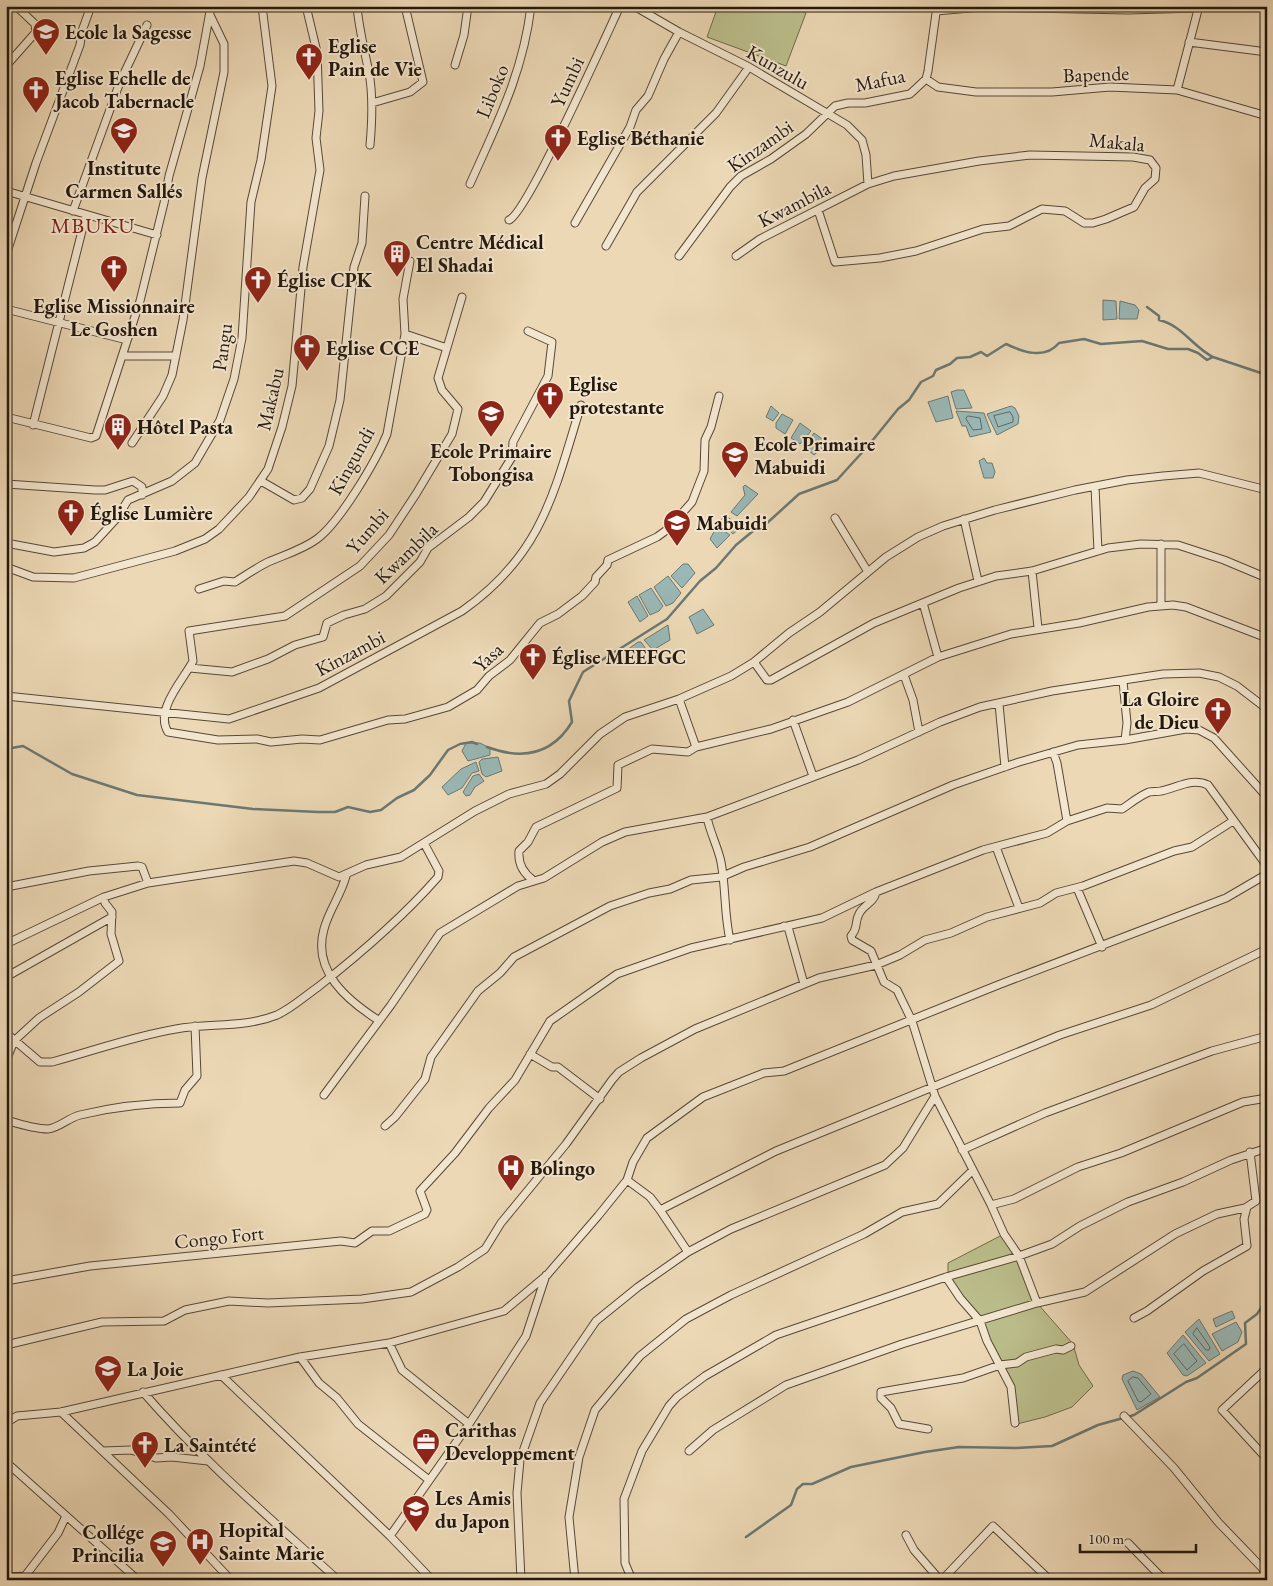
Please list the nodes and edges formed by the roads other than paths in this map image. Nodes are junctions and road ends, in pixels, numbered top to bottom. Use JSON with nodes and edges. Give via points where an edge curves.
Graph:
{"nodes":[{"id":1,"x":16,"y":6,"type":"edge"},
{"id":2,"x":91,"y":6,"type":"edge"},
{"id":3,"x":211,"y":6,"type":"edge"},
{"id":4,"x":262,"y":6,"type":"edge"},
{"id":5,"x":306,"y":6,"type":"edge"},
{"id":6,"x":358,"y":6,"type":"edge"},
{"id":7,"x":406,"y":6,"type":"edge"},
{"id":8,"x":468,"y":6,"type":"edge"},
{"id":9,"x":531,"y":6,"type":"edge"},
{"id":10,"x":620,"y":6,"type":"edge"},
{"id":11,"x":634,"y":6,"type":"edge"},
{"id":12,"x":1198,"y":7,"type":"edge"},
{"id":13,"x":937,"y":9,"type":"edge"},
{"id":14,"x":210,"y":15,"type":"junction"},
{"id":15,"x":147,"y":25,"type":"dead end"},
{"id":16,"x":679,"y":32,"type":"junction"},
{"id":17,"x":1189,"y":42,"type":"junction"},
{"id":18,"x":1267,"y":52,"type":"edge"},
{"id":19,"x":456,"y":65,"type":"dead end"},
{"id":20,"x":6,"y":66,"type":"edge"},
{"id":21,"x":749,"y":67,"type":"junction"},
{"id":22,"x":926,"y":78,"type":"junction"},
{"id":23,"x":1177,"y":90,"type":"junction"},
{"id":24,"x":372,"y":103,"type":"junction"},
{"id":25,"x":828,"y":114,"type":"junction"},
{"id":26,"x":1267,"y":116,"type":"edge"},
{"id":27,"x":370,"y":145,"type":"dead end"},
{"id":28,"x":470,"y":184,"type":"dead end"},
{"id":29,"x":868,"y":184,"type":"junction"},
{"id":30,"x":6,"y":191,"type":"edge"},
{"id":31,"x":24,"y":196,"type":"junction"},
{"id":32,"x":365,"y":196,"type":"dead end"},
{"id":33,"x":818,"y":210,"type":"junction"},
{"id":34,"x":73,"y":211,"type":"junction"},
{"id":35,"x":86,"y":215,"type":"junction"},
{"id":36,"x":509,"y":220,"type":"dead end"},
{"id":37,"x":575,"y":223,"type":"dead end"},
{"id":38,"x":157,"y":235,"type":"junction"},
{"id":39,"x":606,"y":246,"type":"dead end"},
{"id":40,"x":6,"y":255,"type":"edge"},
{"id":41,"x":679,"y":256,"type":"dead end"},
{"id":42,"x":736,"y":256,"type":"dead end"},
{"id":43,"x":410,"y":261,"type":"dead end"},
{"id":44,"x":462,"y":297,"type":"dead end"},
{"id":45,"x":6,"y":309,"type":"edge"},
{"id":46,"x":60,"y":324,"type":"junction"},
{"id":47,"x":528,"y":331,"type":"dead end"},
{"id":48,"x":405,"y":334,"type":"junction"},
{"id":49,"x":127,"y":340,"type":"junction"},
{"id":50,"x":447,"y":348,"type":"junction"},
{"id":51,"x":123,"y":356,"type":"junction"},
{"id":52,"x":176,"y":356,"type":"junction"},
{"id":53,"x":719,"y":396,"type":"dead end"},
{"id":54,"x":581,"y":405,"type":"dead end"},
{"id":55,"x":6,"y":417,"type":"edge"},
{"id":56,"x":33,"y":425,"type":"junction"},
{"id":57,"x":132,"y":443,"type":"dead end"},
{"id":58,"x":261,"y":481,"type":"junction"},
{"id":59,"x":6,"y":484,"type":"edge"},
{"id":60,"x":1095,"y":487,"type":"junction"},
{"id":61,"x":1267,"y":490,"type":"edge"},
{"id":62,"x":142,"y":495,"type":"junction"},
{"id":63,"x":835,"y":518,"type":"dead end"},
{"id":64,"x":964,"y":519,"type":"junction"},
{"id":65,"x":6,"y":543,"type":"edge"},
{"id":66,"x":1162,"y":544,"type":"junction"},
{"id":67,"x":1098,"y":551,"type":"junction"},
{"id":68,"x":6,"y":567,"type":"edge"},
{"id":69,"x":1032,"y":571,"type":"junction"},
{"id":70,"x":868,"y":572,"type":"junction"},
{"id":71,"x":1267,"y":578,"type":"edge"},
{"id":72,"x":978,"y":581,"type":"junction"},
{"id":73,"x":199,"y":589,"type":"dead end"},
{"id":74,"x":923,"y":603,"type":"junction"},
{"id":75,"x":1161,"y":606,"type":"junction"},
{"id":76,"x":1038,"y":628,"type":"junction"},
{"id":77,"x":1267,"y":638,"type":"edge"},
{"id":78,"x":938,"y":657,"type":"junction"},
{"id":79,"x":754,"y":662,"type":"junction"},
{"id":80,"x":190,"y":668,"type":"junction"},
{"id":81,"x":904,"y":675,"type":"junction"},
{"id":82,"x":1123,"y":681,"type":"junction"},
{"id":83,"x":6,"y":696,"type":"edge"},
{"id":84,"x":679,"y":699,"type":"junction"},
{"id":85,"x":1000,"y":704,"type":"junction"},
{"id":86,"x":1267,"y":709,"type":"edge"},
{"id":87,"x":166,"y":712,"type":"junction"},
{"id":88,"x":793,"y":720,"type":"junction"},
{"id":89,"x":919,"y":732,"type":"junction"},
{"id":90,"x":1125,"y":740,"type":"junction"},
{"id":91,"x":696,"y":747,"type":"junction"},
{"id":92,"x":1053,"y":752,"type":"junction"},
{"id":93,"x":1005,"y":767,"type":"junction"},
{"id":94,"x":813,"y":776,"type":"junction"},
{"id":95,"x":1266,"y":794,"type":"edge"},
{"id":96,"x":707,"y":817,"type":"junction"},
{"id":97,"x":1067,"y":821,"type":"junction"},
{"id":98,"x":1233,"y":821,"type":"junction"},
{"id":99,"x":424,"y":843,"type":"junction"},
{"id":100,"x":996,"y":847,"type":"junction"},
{"id":101,"x":1267,"y":866,"type":"edge"},
{"id":102,"x":1267,"y":874,"type":"edge"},
{"id":103,"x":346,"y":876,"type":"junction"},
{"id":104,"x":721,"y":877,"type":"junction"},
{"id":105,"x":533,"y":880,"type":"junction"},
{"id":106,"x":148,"y":883,"type":"junction"},
{"id":107,"x":6,"y":887,"type":"edge"},
{"id":108,"x":1077,"y":888,"type":"junction"},
{"id":109,"x":876,"y":892,"type":"junction"},
{"id":110,"x":104,"y":897,"type":"junction"},
{"id":111,"x":1020,"y":908,"type":"junction"},
{"id":112,"x":112,"y":917,"type":"junction"},
{"id":113,"x":781,"y":926,"type":"junction"},
{"id":114,"x":730,"y":940,"type":"junction"},
{"id":115,"x":6,"y":944,"type":"edge"},
{"id":116,"x":1102,"y":947,"type":"junction"},
{"id":117,"x":1267,"y":949,"type":"edge"},
{"id":118,"x":876,"y":965,"type":"junction"},
{"id":119,"x":6,"y":977,"type":"edge"},
{"id":120,"x":329,"y":978,"type":"junction"},
{"id":121,"x":804,"y":984,"type":"junction"},
{"id":122,"x":378,"y":1020,"type":"junction"},
{"id":123,"x":912,"y":1021,"type":"junction"},
{"id":124,"x":195,"y":1026,"type":"junction"},
{"id":125,"x":6,"y":1033,"type":"edge"},
{"id":126,"x":1267,"y":1036,"type":"edge"},
{"id":127,"x":14,"y":1041,"type":"junction"},
{"id":128,"x":530,"y":1054,"type":"junction"},
{"id":129,"x":6,"y":1060,"type":"edge"},
{"id":130,"x":934,"y":1093,"type":"junction"},
{"id":131,"x":324,"y":1095,"type":"dead end"},
{"id":132,"x":1267,"y":1098,"type":"edge"},
{"id":133,"x":600,"y":1099,"type":"junction"},
{"id":134,"x":6,"y":1120,"type":"edge"},
{"id":135,"x":385,"y":1126,"type":"dead end"},
{"id":136,"x":1267,"y":1148,"type":"edge"},
{"id":137,"x":962,"y":1150,"type":"junction"},
{"id":138,"x":1250,"y":1152,"type":"junction"},
{"id":139,"x":972,"y":1170,"type":"junction"},
{"id":140,"x":627,"y":1180,"type":"junction"},
{"id":141,"x":991,"y":1205,"type":"junction"},
{"id":142,"x":1248,"y":1207,"type":"junction"},
{"id":143,"x":660,"y":1210,"type":"junction"},
{"id":144,"x":688,"y":1252,"type":"junction"},
{"id":145,"x":1019,"y":1256,"type":"junction"},
{"id":146,"x":546,"y":1275,"type":"junction"},
{"id":147,"x":946,"y":1276,"type":"junction"},
{"id":148,"x":6,"y":1282,"type":"edge"},
{"id":149,"x":1036,"y":1303,"type":"junction"},
{"id":150,"x":1134,"y":1318,"type":"dead end"},
{"id":151,"x":980,"y":1321,"type":"junction"},
{"id":152,"x":389,"y":1342,"type":"junction"},
{"id":153,"x":6,"y":1345,"type":"edge"},
{"id":154,"x":1071,"y":1346,"type":"dead end"},
{"id":155,"x":300,"y":1357,"type":"junction"},
{"id":156,"x":1000,"y":1365,"type":"junction"},
{"id":157,"x":1267,"y":1368,"type":"edge"},
{"id":158,"x":221,"y":1375,"type":"junction"},
{"id":159,"x":143,"y":1392,"type":"junction"},
{"id":160,"x":61,"y":1412,"type":"junction"},
{"id":161,"x":1124,"y":1416,"type":"dead end"},
{"id":162,"x":6,"y":1423,"type":"edge"},
{"id":163,"x":1015,"y":1423,"type":"dead end"},
{"id":164,"x":469,"y":1424,"type":"junction"},
{"id":165,"x":928,"y":1429,"type":"dead end"},
{"id":166,"x":1267,"y":1446,"type":"edge"},
{"id":167,"x":103,"y":1451,"type":"junction"},
{"id":168,"x":689,"y":1451,"type":"dead end"},
{"id":169,"x":1260,"y":1452,"type":"junction"},
{"id":170,"x":1267,"y":1459,"type":"edge"},
{"id":171,"x":208,"y":1461,"type":"junction"},
{"id":172,"x":6,"y":1462,"type":"edge"},
{"id":173,"x":429,"y":1480,"type":"junction"},
{"id":174,"x":66,"y":1516,"type":"junction"},
{"id":175,"x":906,"y":1535,"type":"dead end"},
{"id":176,"x":390,"y":1536,"type":"junction"},
{"id":177,"x":1128,"y":1543,"type":"dead end"},
{"id":178,"x":1266,"y":1571,"type":"edge"},
{"id":179,"x":6,"y":1575,"type":"edge"},
{"id":180,"x":24,"y":1578,"type":"edge"},
{"id":181,"x":138,"y":1580,"type":"edge"},
{"id":182,"x":231,"y":1580,"type":"edge"},
{"id":183,"x":338,"y":1580,"type":"edge"},
{"id":184,"x":432,"y":1580,"type":"edge"},
{"id":185,"x":521,"y":1580,"type":"edge"},
{"id":186,"x":574,"y":1580,"type":"edge"},
{"id":187,"x":632,"y":1580,"type":"edge"},
{"id":188,"x":941,"y":1580,"type":"edge"},
{"id":189,"x":1050,"y":1580,"type":"edge"},
{"id":190,"x":1164,"y":1580,"type":"edge"}],
"edges":[{"from":1,"to":20,"type":"street","via":[[35,24],[36,32]]},
{"from":2,"to":31,"type":"street","via":[[80,45]]},
{"from":3,"to":14,"type":"street"},
{"from":4,"to":62,"type":"street","name":"Pangu","via":[[272,86],[251,202],[242,338],[234,379],[220,420],[201,455],[180,477]]},
{"from":5,"to":58,"type":"street","name":"Makabu","via":[[317,52],[320,112],[316,138],[320,170],[302,267],[292,386],[274,454]]},
{"from":6,"to":24,"type":"street"},
{"from":7,"to":24,"type":"street","via":[[423,82],[410,92]]},
{"from":8,"to":19,"type":"street"},
{"from":9,"to":28,"type":"street","name":"Liboko","via":[[520,66]]},
{"from":10,"to":36,"type":"street","name":"Yumbi","via":[[527,197]]},
{"from":11,"to":16,"type":"street","name":"Kunzulu"},
{"from":12,"to":13,"type":"street"},
{"from":12,"to":17,"type":"street"},
{"from":13,"to":22,"type":"street","name":"Mafua"},
{"from":14,"to":38,"type":"street"},
{"from":14,"to":52,"type":"street","via":[[224,44],[224,72],[202,178]]},
{"from":15,"to":34,"type":"street","via":[[120,82]]},
{"from":16,"to":21,"type":"street","name":"Kunzulu"},
{"from":16,"to":37,"type":"street","via":[[648,96],[636,110],[630,128]]},
{"from":17,"to":18,"type":"street"},
{"from":17,"to":23,"type":"street"},
{"from":21,"to":25,"type":"street","name":"Kunzulu"},
{"from":21,"to":39,"type":"street","via":[[710,120],[637,192]]},
{"from":22,"to":23,"type":"street","name":"Bapende","via":[[938,87],[976,92],[1052,92],[1110,87]]},
{"from":22,"to":25,"type":"street","name":"Mafua","via":[[910,94],[842,104]]},
{"from":23,"to":26,"type":"street","name":"Bapende"},
{"from":24,"to":27,"type":"street"},
{"from":25,"to":29,"type":"street","name":"Kunzulu","via":[[860,137],[866,155]]},
{"from":25,"to":41,"type":"street","name":"Kinzambi","via":[[806,134],[735,182]]},
{"from":29,"to":33,"type":"street","name":"Kwambila"},
{"from":29,"to":33,"type":"street","name":"Makala","via":[[894,176],[1009,156],[1133,157],[1150,160],[1156,168],[1155,179],[1145,188],[1134,207],[1106,219],[1084,223],[1065,211],[1042,209],[1009,226],[983,229],[916,251],[866,260],[835,262]]},
{"from":30,"to":31,"type":"street"},
{"from":31,"to":34,"type":"street"},
{"from":31,"to":40,"type":"street"},
{"from":32,"to":58,"type":"street","via":[[362,243],[354,267],[340,400],[329,446],[310,489],[302,498],[294,500]]},
{"from":33,"to":42,"type":"street","name":"Kwambila","via":[[760,239]]},
{"from":34,"to":35,"type":"street"},
{"from":35,"to":38,"type":"street"},
{"from":35,"to":46,"type":"street"},
{"from":38,"to":49,"type":"street"},
{"from":43,"to":48,"type":"street","name":"Kingundi","via":[[403,299]]},
{"from":44,"to":50,"type":"street","name":"Yumbi"},
{"from":45,"to":46,"type":"street"},
{"from":46,"to":49,"type":"street"},
{"from":46,"to":56,"type":"street"},
{"from":47,"to":80,"type":"street","name":"Kwambila","via":[[552,342],[548,376],[513,442],[512,457],[484,502],[469,517],[428,548],[420,562],[386,596],[365,609],[327,623],[323,637],[295,645],[232,672]]},
{"from":48,"to":50,"type":"street"},
{"from":48,"to":73,"type":"street","name":"Kingundi","via":[[387,434],[334,520],[311,542],[235,582],[224,581]]},
{"from":49,"to":51,"type":"street"},
{"from":50,"to":80,"type":"street","name":"Yumbi","via":[[438,378],[442,390],[458,409],[452,434],[389,535],[360,566],[285,616],[189,631],[194,655]]},
{"from":51,"to":52,"type":"street"},
{"from":51,"to":56,"type":"street","via":[[94,437]]},
{"from":52,"to":57,"type":"street","via":[[163,396]]},
{"from":53,"to":87,"type":"street","name":"Yasa","via":[[705,440],[704,470],[696,494],[685,511],[657,537],[608,560],[582,596],[540,623],[510,660],[469,696],[448,707],[320,740],[218,740],[182,734],[166,730]]},
{"from":54,"to":87,"type":"street","name":"Kinzambi","via":[[559,480],[538,528],[515,563],[483,597],[434,628],[300,696],[229,719]]},
{"from":55,"to":56,"type":"street"},
{"from":58,"to":68,"type":"street","name":"Makabu","via":[[219,529],[205,539],[172,552],[74,578],[33,577]]},
{"from":59,"to":62,"type":"street","via":[[105,490],[133,481],[142,487]]},
{"from":60,"to":61,"type":"street","via":[[1127,480],[1199,474]]},
{"from":60,"to":64,"type":"street"},
{"from":60,"to":67,"type":"street"},
{"from":62,"to":65,"type":"street","name":"Pangu","via":[[124,504],[103,534],[84,548],[54,552]]},
{"from":63,"to":70,"type":"street"},
{"from":64,"to":70,"type":"street","via":[[918,537]]},
{"from":64,"to":72,"type":"street"},
{"from":66,"to":67,"type":"street"},
{"from":66,"to":71,"type":"street","via":[[1186,547]]},
{"from":66,"to":75,"type":"street"},
{"from":67,"to":69,"type":"street"},
{"from":69,"to":72,"type":"street"},
{"from":69,"to":76,"type":"street"},
{"from":70,"to":79,"type":"street"},
{"from":72,"to":74,"type":"street"},
{"from":74,"to":78,"type":"street"},
{"from":74,"to":79,"type":"street","via":[[874,623],[771,680],[767,680]]},
{"from":75,"to":76,"type":"street"},
{"from":75,"to":77,"type":"street","via":[[1186,607]]},
{"from":76,"to":78,"type":"street"},
{"from":78,"to":81,"type":"street"},
{"from":79,"to":84,"type":"street","via":[[712,686]]},
{"from":80,"to":87,"type":"street","via":[[174,688]]},
{"from":81,"to":88,"type":"street","via":[[848,702]]},
{"from":81,"to":89,"type":"street"},
{"from":82,"to":85,"type":"street","via":[[1074,687]]},
{"from":82,"to":86,"type":"street","via":[[1163,674],[1209,674],[1237,686]]},
{"from":82,"to":90,"type":"street","via":[[1127,723]]},
{"from":83,"to":87,"type":"street","name":"Kinzambi"},
{"from":84,"to":91,"type":"street"},
{"from":84,"to":99,"type":"street","via":[[625,717],[600,734],[546,784],[508,794]]},
{"from":85,"to":89,"type":"street","via":[[980,707]]},
{"from":85,"to":93,"type":"street"},
{"from":88,"to":91,"type":"street","via":[[750,735]]},
{"from":88,"to":94,"type":"street"},
{"from":89,"to":94,"type":"street"},
{"from":90,"to":92,"type":"street","via":[[1078,745]]},
{"from":90,"to":95,"type":"street","via":[[1186,729],[1205,733],[1220,744]]},
{"from":91,"to":105,"type":"street","via":[[688,752],[652,749],[636,755],[618,765],[617,788],[536,827],[519,851],[523,869]]},
{"from":92,"to":93,"type":"street"},
{"from":92,"to":97,"type":"street"},
{"from":93,"to":104,"type":"street","via":[[939,791],[827,841]]},
{"from":94,"to":96,"type":"street"},
{"from":96,"to":104,"type":"street","via":[[721,863]]},
{"from":96,"to":105,"type":"street","via":[[625,832],[602,842],[544,878]]},
{"from":97,"to":98,"type":"street","via":[[1107,808],[1122,809],[1150,791],[1195,782],[1208,786]]},
{"from":97,"to":100,"type":"street","via":[[1047,833]]},
{"from":98,"to":101,"type":"street"},
{"from":98,"to":108,"type":"street","via":[[1192,847]]},
{"from":99,"to":103,"type":"street","via":[[401,857],[366,865]]},
{"from":99,"to":120,"type":"street","via":[[439,871],[438,877],[397,919]]},
{"from":100,"to":109,"type":"street"},
{"from":100,"to":111,"type":"street"},
{"from":102,"to":116,"type":"street","via":[[1226,898]]},
{"from":103,"to":106,"type":"street","via":[[332,876],[306,863],[294,861]]},
{"from":103,"to":120,"type":"street","via":[[324,928],[322,956]]},
{"from":104,"to":114,"type":"street"},
{"from":104,"to":135,"type":"street","via":[[692,880],[610,906],[514,957],[472,997],[432,1057],[425,1079]]},
{"from":105,"to":122,"type":"street","via":[[440,933]]},
{"from":106,"to":107,"type":"street","via":[[142,867],[138,866],[90,871]]},
{"from":106,"to":110,"type":"street"},
{"from":108,"to":111,"type":"street"},
{"from":108,"to":116,"type":"street"},
{"from":109,"to":113,"type":"street","via":[[822,918]]},
{"from":109,"to":118,"type":"street","via":[[875,898],[859,913],[857,930],[851,936],[854,942],[872,951]]},
{"from":110,"to":112,"type":"street"},
{"from":110,"to":115,"type":"street"},
{"from":111,"to":118,"type":"street","via":[[927,939]]},
{"from":112,"to":119,"type":"street"},
{"from":112,"to":127,"type":"street","via":[[111,934],[119,960],[39,1018]]},
{"from":113,"to":114,"type":"street"},
{"from":113,"to":121,"type":"street","via":[[788,926]]},
{"from":114,"to":128,"type":"street","via":[[691,948],[617,974],[550,1021]]},
{"from":116,"to":123,"type":"street"},
{"from":117,"to":130,"type":"street","via":[[1151,1005],[1060,1035]]},
{"from":118,"to":121,"type":"street","via":[[824,976]]},
{"from":118,"to":123,"type":"street","via":[[884,982],[897,990]]},
{"from":120,"to":122,"type":"street","via":[[359,1008]]},
{"from":120,"to":124,"type":"street","via":[[293,1006],[277,1014],[227,1026]]},
{"from":121,"to":133,"type":"street","via":[[695,1029],[640,1058],[620,1072]]},
{"from":122,"to":131,"type":"street"},
{"from":123,"to":130,"type":"street"},
{"from":123,"to":140,"type":"street","via":[[784,1071],[764,1073],[700,1099],[646,1140]]},
{"from":124,"to":127,"type":"street","via":[[144,1035],[52,1062],[40,1062]]},
{"from":124,"to":134,"type":"street","via":[[197,1076],[185,1090],[180,1103],[111,1107],[68,1118],[61,1125],[48,1128]]},
{"from":125,"to":127,"type":"street"},
{"from":126,"to":137,"type":"street","via":[[1212,1051],[1142,1077]]},
{"from":127,"to":129,"type":"street"},
{"from":128,"to":133,"type":"street","via":[[552,1067],[558,1067]]},
{"from":128,"to":148,"type":"street","name":"Congo Fort","via":[[516,1080],[420,1191],[426,1212],[389,1231],[372,1232],[355,1243],[342,1241],[90,1266]]},
{"from":130,"to":137,"type":"street"},
{"from":130,"to":143,"type":"street","via":[[776,1151]]},
{"from":130,"to":144,"type":"street","via":[[903,1148],[885,1165],[731,1229]]},
{"from":132,"to":141,"type":"street","via":[[1243,1102],[1130,1150],[1078,1167],[1014,1199]]},
{"from":133,"to":153,"type":"street","via":[[501,1223],[485,1249],[411,1292],[362,1299],[268,1303],[229,1301],[185,1310],[164,1321],[102,1322]]},
{"from":136,"to":138,"type":"street"},
{"from":137,"to":139,"type":"street"},
{"from":138,"to":142,"type":"street","via":[[1256,1201]]},
{"from":138,"to":145,"type":"street","via":[[1128,1202],[1052,1244]]},
{"from":139,"to":141,"type":"street"},
{"from":139,"to":186,"type":"street","via":[[938,1204],[902,1212],[864,1234],[731,1295],[686,1320],[640,1356],[595,1410],[580,1457],[569,1517]]},
{"from":140,"to":143,"type":"street","via":[[650,1197]]},
{"from":140,"to":146,"type":"street"},
{"from":141,"to":145,"type":"street","via":[[1004,1234]]},
{"from":142,"to":149,"type":"street","via":[[1217,1214],[1175,1234],[1084,1292]]},
{"from":142,"to":150,"type":"street","via":[[1244,1219],[1248,1242],[1245,1248]]},
{"from":143,"to":144,"type":"street"},
{"from":144,"to":185,"type":"street","via":[[596,1321],[537,1407],[520,1460],[517,1493]]},
{"from":145,"to":147,"type":"street"},
{"from":145,"to":149,"type":"street"},
{"from":146,"to":152,"type":"street","via":[[504,1311]]},
{"from":146,"to":164,"type":"street","via":[[526,1336]]},
{"from":147,"to":151,"type":"street"},
{"from":147,"to":187,"type":"street","via":[[776,1335],[705,1376],[677,1397],[642,1451],[624,1499],[625,1562]]},
{"from":149,"to":151,"type":"street"},
{"from":151,"to":156,"type":"street","via":[[986,1341]]},
{"from":151,"to":168,"type":"street","via":[[902,1344],[786,1385],[713,1430]]},
{"from":152,"to":155,"type":"street"},
{"from":152,"to":164,"type":"street","via":[[402,1370]]},
{"from":154,"to":156,"type":"street"},
{"from":155,"to":158,"type":"street"},
{"from":155,"to":173,"type":"street","via":[[319,1383],[337,1398],[358,1424]]},
{"from":156,"to":163,"type":"street","via":[[1011,1388]]},
{"from":156,"to":165,"type":"street","via":[[963,1378],[881,1392],[881,1398],[891,1408],[899,1424]]},
{"from":157,"to":169,"type":"street","via":[[1222,1410]]},
{"from":158,"to":159,"type":"street"},
{"from":158,"to":176,"type":"street"},
{"from":159,"to":160,"type":"street"},
{"from":159,"to":171,"type":"street"},
{"from":160,"to":162,"type":"street","via":[[17,1416]]},
{"from":160,"to":167,"type":"street"},
{"from":161,"to":178,"type":"street","via":[[1174,1468],[1223,1528]]},
{"from":164,"to":173,"type":"street"},
{"from":166,"to":169,"type":"street"},
{"from":167,"to":171,"type":"street","via":[[131,1450],[158,1458]]},
{"from":167,"to":182,"type":"street"},
{"from":169,"to":170,"type":"street"},
{"from":171,"to":183,"type":"street"},
{"from":172,"to":174,"type":"street"},
{"from":173,"to":176,"type":"street"},
{"from":174,"to":180,"type":"street","via":[[58,1533]]},
{"from":174,"to":181,"type":"street"},
{"from":175,"to":188,"type":"street","via":[[914,1550]]},
{"from":176,"to":184,"type":"street"},
{"from":177,"to":190,"type":"street"},
{"from":179,"to":180,"type":"street"},
{"from":188,"to":189,"type":"street","via":[[993,1526]]}]}
